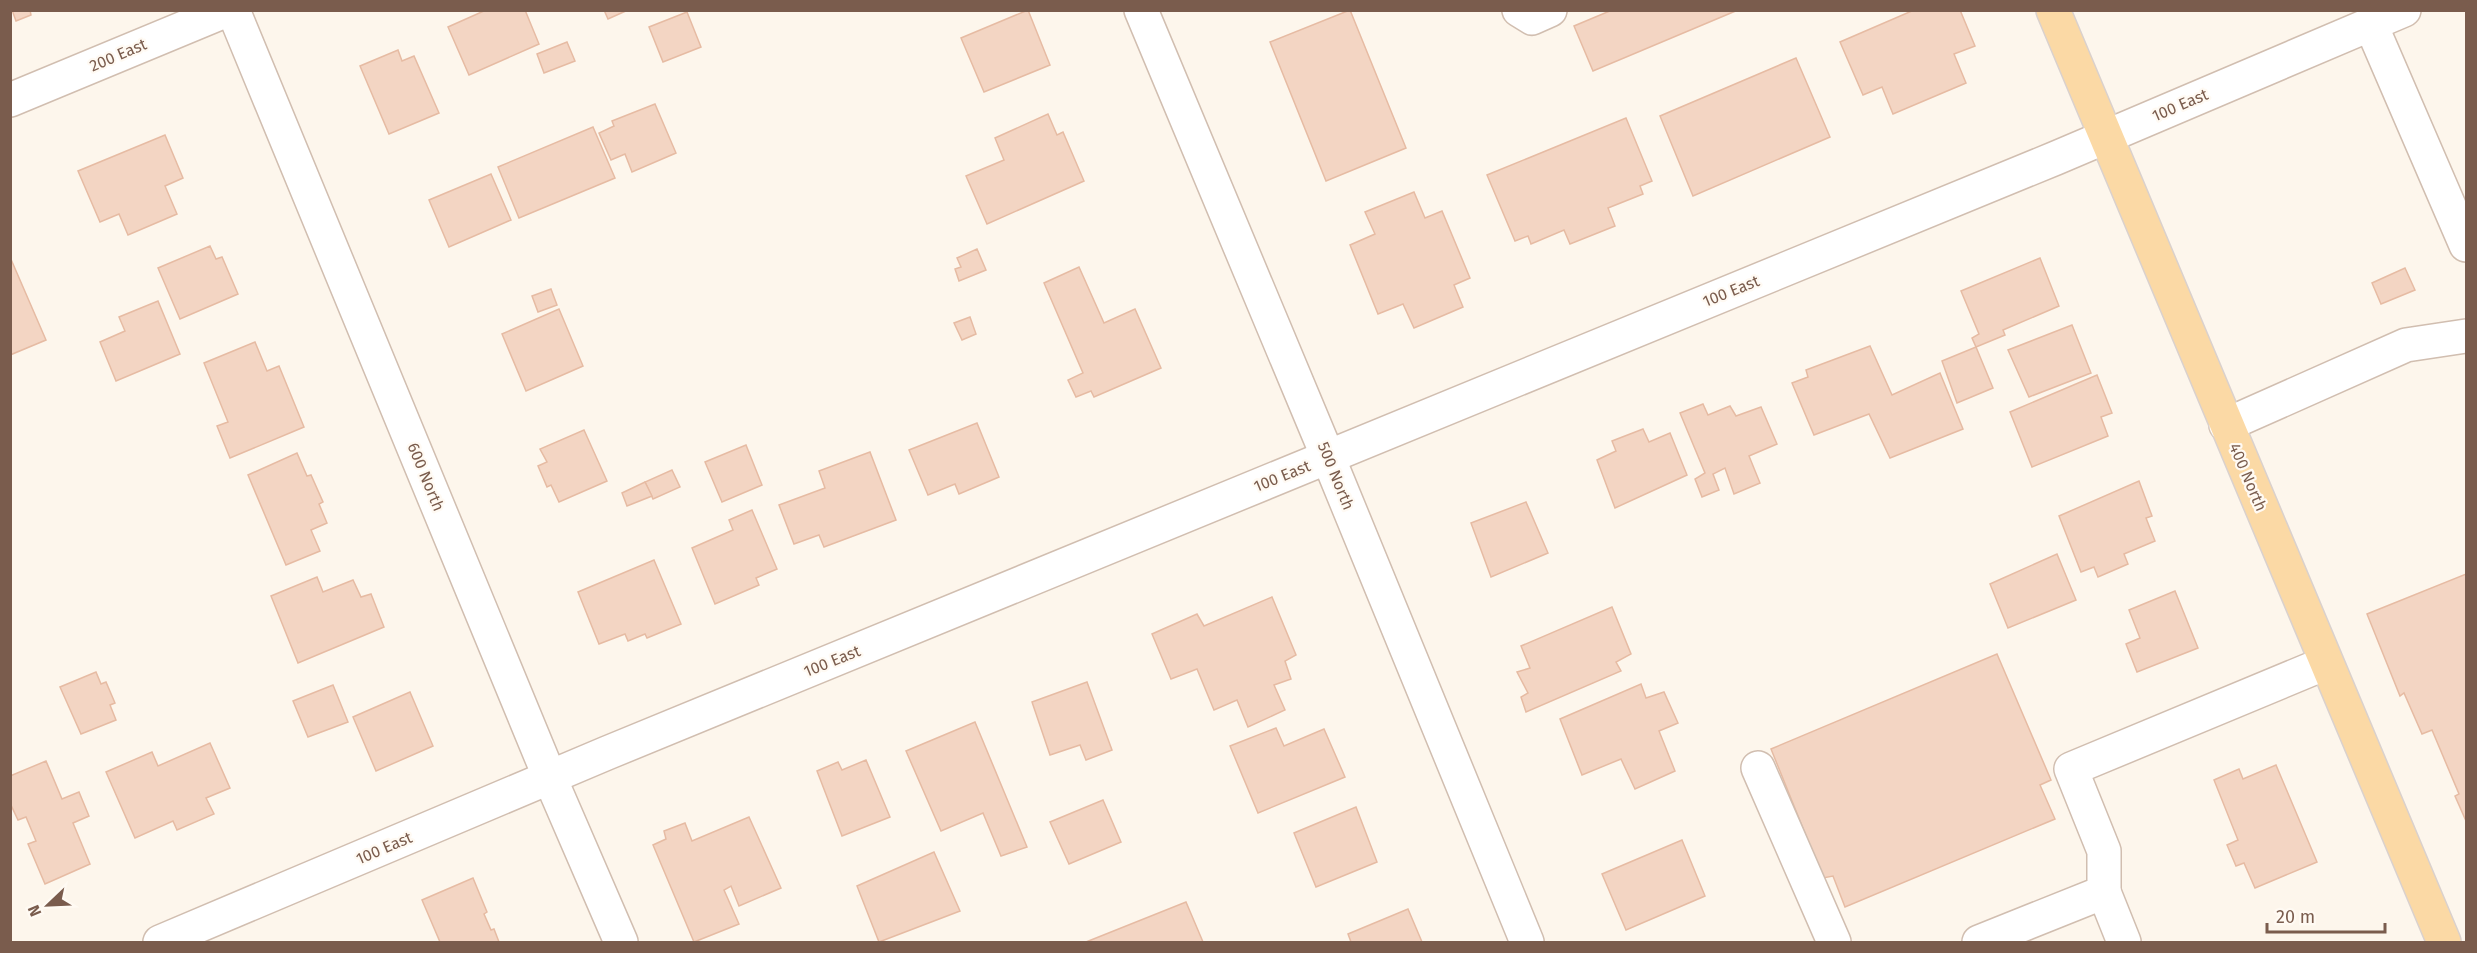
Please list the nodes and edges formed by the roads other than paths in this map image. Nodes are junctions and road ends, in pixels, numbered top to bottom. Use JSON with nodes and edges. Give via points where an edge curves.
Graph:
{"nodes":[{"id":1,"x":226,"y":10,"type":"edge"},
{"id":2,"x":233,"y":10,"type":"edge"},
{"id":3,"x":1141,"y":10,"type":"edge"},
{"id":4,"x":1519,"y":10,"type":"edge"},
{"id":5,"x":1550,"y":10,"type":"edge"},
{"id":6,"x":2053,"y":10,"type":"edge"},
{"id":7,"x":2404,"y":10,"type":"edge"},
{"id":8,"x":2371,"y":25,"type":"junction"},
{"id":9,"x":10,"y":100,"type":"edge"},
{"id":10,"x":2106,"y":138,"type":"junction"},
{"id":11,"x":2466,"y":245,"type":"edge"},
{"id":12,"x":2466,"y":336,"type":"edge"},
{"id":13,"x":2226,"y":425,"type":"junction"},
{"id":14,"x":1328,"y":457,"type":"junction"},
{"id":15,"x":2326,"y":663,"type":"junction"},
{"id":16,"x":1758,"y":768,"type":"dead end"},
{"id":17,"x":550,"y":778,"type":"junction"},
{"id":18,"x":2104,"y":892,"type":"junction"},
{"id":19,"x":160,"y":942,"type":"edge"},
{"id":20,"x":621,"y":942,"type":"edge"},
{"id":21,"x":1527,"y":942,"type":"edge"},
{"id":22,"x":1834,"y":942,"type":"edge"},
{"id":23,"x":1979,"y":942,"type":"edge"},
{"id":24,"x":2124,"y":942,"type":"edge"},
{"id":25,"x":2444,"y":942,"type":"edge"}],
"edges":[{"from":1,"to":9,"type":"street","name":"200 East"},
{"from":2,"to":17,"type":"street","name":"600 North"},
{"from":3,"to":14,"type":"street","name":"500 North"},
{"from":4,"to":5,"type":"street","via":[[1532,18]]},
{"from":6,"to":10,"type":"main road","name":"400 North"},
{"from":7,"to":8,"type":"street","name":"100 East"},
{"from":8,"to":10,"type":"street","name":"100 East"},
{"from":8,"to":11,"type":"street"},
{"from":10,"to":13,"type":"main road","name":"400 North"},
{"from":10,"to":14,"type":"street","name":"100 East"},
{"from":12,"to":13,"type":"street","via":[[2406,345]]},
{"from":13,"to":15,"type":"main road","name":"400 North"},
{"from":14,"to":17,"type":"street","name":"100 East"},
{"from":14,"to":21,"type":"street","name":"500 North"},
{"from":15,"to":18,"type":"street","via":[[2071,769],[2104,851]]},
{"from":15,"to":25,"type":"main road","name":"400 North"},
{"from":16,"to":22,"type":"street"},
{"from":17,"to":19,"type":"street","name":"100 East"},
{"from":17,"to":20,"type":"street","name":"600 North"},
{"from":18,"to":23,"type":"street"},
{"from":18,"to":24,"type":"street"}]}
